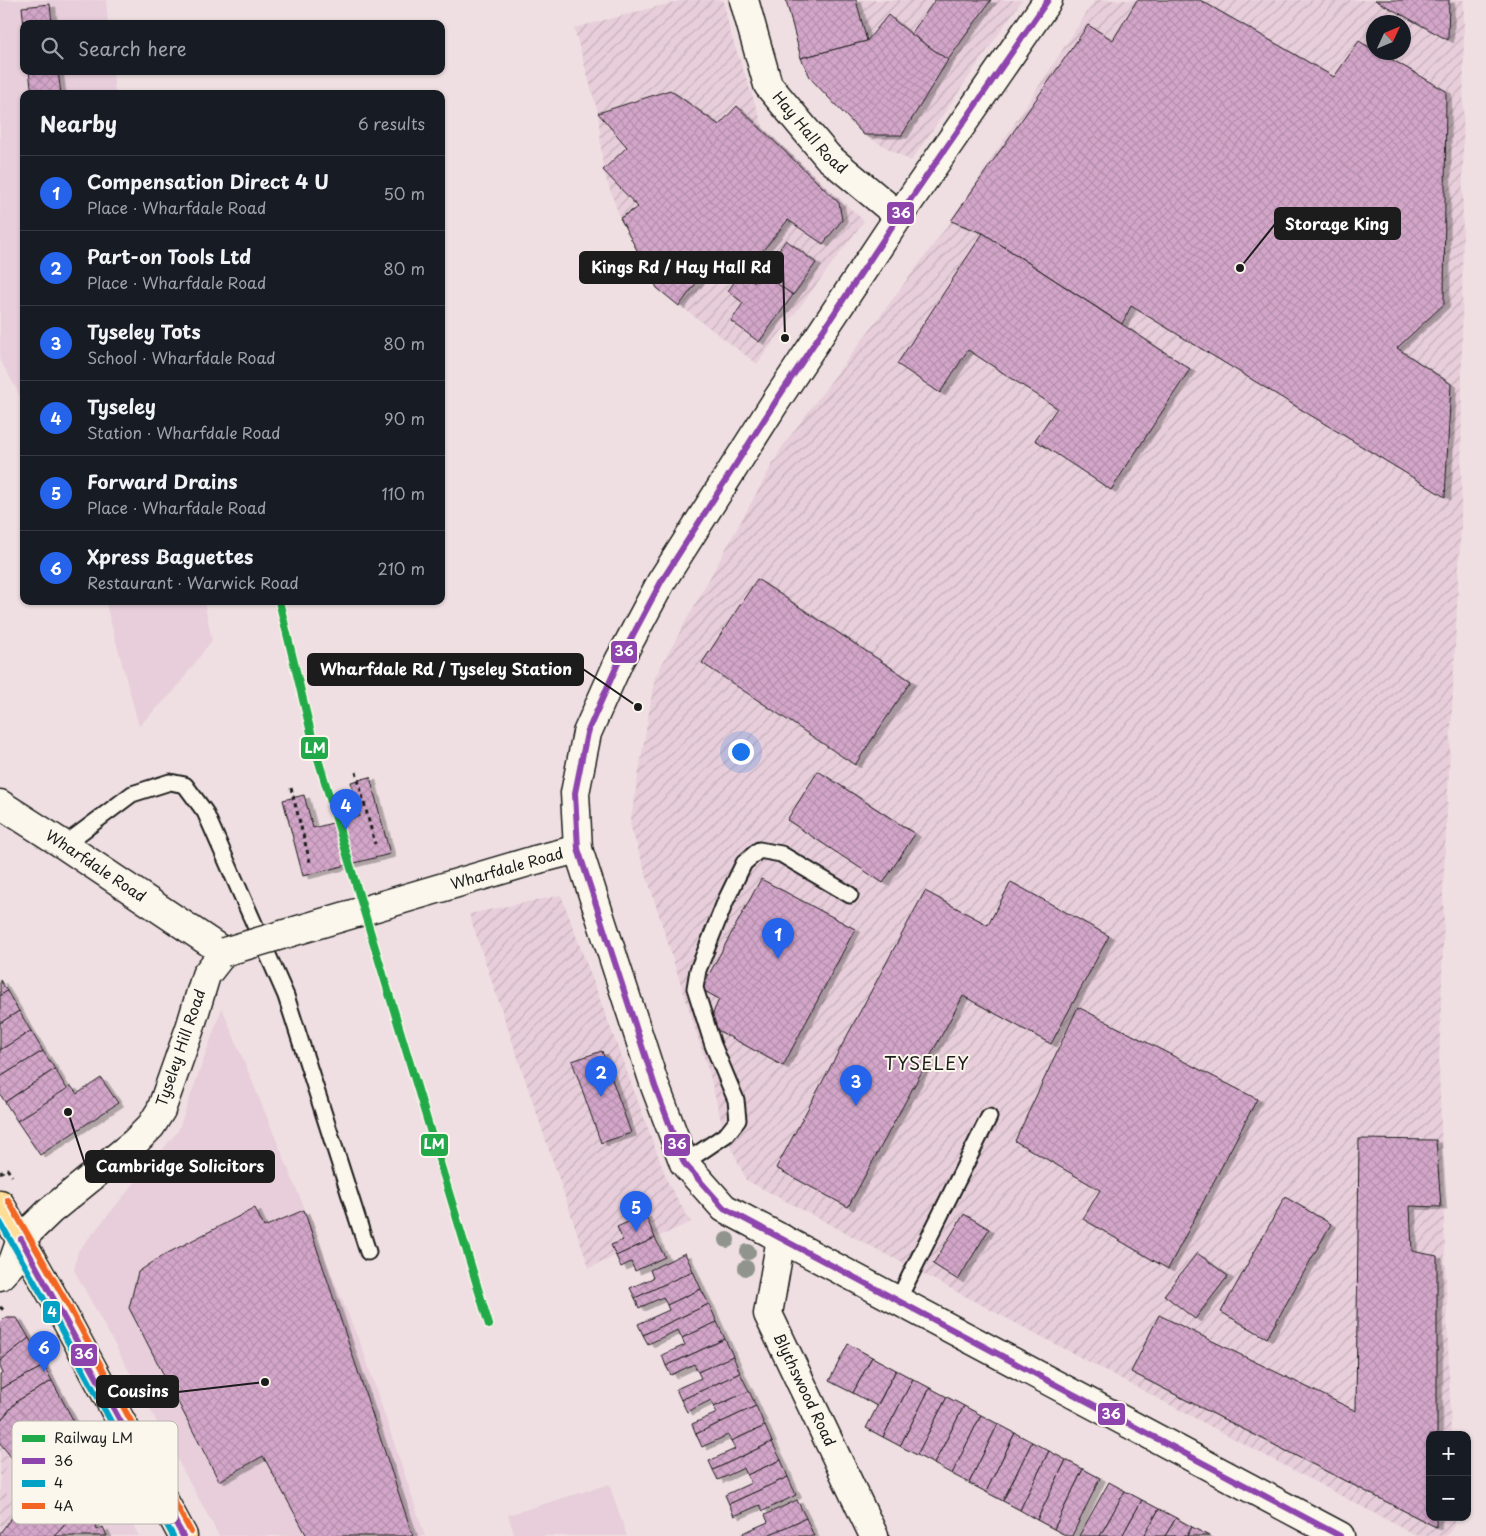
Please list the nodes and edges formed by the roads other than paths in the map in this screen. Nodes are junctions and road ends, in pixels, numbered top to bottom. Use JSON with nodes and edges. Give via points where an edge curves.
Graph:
{"nodes":[{"id":1,"x":744,"y":0,"type":"edge"},
{"id":2,"x":1048,"y":0,"type":"edge"},
{"id":3,"x":899,"y":216,"type":"junction"},
{"id":4,"x":0,"y":804,"type":"edge"},
{"id":5,"x":64,"y":845,"type":"junction"},
{"id":6,"x":578,"y":849,"type":"junction"},
{"id":7,"x":850,"y":895,"type":"dead end"},
{"id":8,"x":224,"y":952,"type":"junction"},
{"id":9,"x":989,"y":1117,"type":"dead end"},
{"id":10,"x":684,"y":1163,"type":"junction"},
{"id":11,"x":0,"y":1204,"type":"edge"},
{"id":12,"x":781,"y":1238,"type":"junction"},
{"id":13,"x":20,"y":1239,"type":"junction"},
{"id":14,"x":368,"y":1252,"type":"dead end"},
{"id":15,"x":0,"y":1276,"type":"edge"},
{"id":16,"x":898,"y":1300,"type":"junction"},
{"id":17,"x":120,"y":1421,"type":"edge"},
{"id":18,"x":176,"y":1524,"type":"edge"},
{"id":19,"x":183,"y":1536,"type":"edge"},
{"id":20,"x":874,"y":1536,"type":"edge"},
{"id":21,"x":1340,"y":1536,"type":"edge"}],
"edges":[{"from":1,"to":3,"type":"main road","name":"Hay Hall Road","via":[[768,85],[828,157]]},
{"from":2,"to":3,"type":"main road"},
{"from":3,"to":6,"type":"main road","via":[[661,582],[619,661],[587,733],[575,793]]},
{"from":4,"to":5,"type":"main road","name":"Wharfdale Road"},
{"from":5,"to":8,"type":"main road","name":"Wharfdale Road"},
{"from":5,"to":14,"type":"lane","via":[[132,794],[170,782],[185,785],[205,812],[286,996]]},
{"from":6,"to":8,"type":"main road","name":"Wharfdale Road","bridge":true},
{"from":6,"to":10,"type":"main road","name":"Wharfdale Road","via":[[655,1086]]},
{"from":7,"to":10,"type":"lane","via":[[781,854],[759,850],[744,863],[698,970],[695,988],[713,1045],[736,1100],[738,1120],[727,1134]]},
{"from":8,"to":13,"type":"main road","name":"Tyseley Hill Road","via":[[206,975],[164,1100],[151,1126]]},
{"from":9,"to":16,"type":"lane"},
{"from":10,"to":12,"type":"main road","name":"Wharfdale Road","via":[[724,1208]]},
{"from":11,"to":13,"type":"highway"},
{"from":12,"to":16,"type":"main road","name":"Wharfdale Road"},
{"from":12,"to":20,"type":"main road","name":"Blythswood Road","via":[[768,1314]]},
{"from":13,"to":15,"type":"main road","via":[[13,1262]]},
{"from":13,"to":17,"type":"highway"},
{"from":16,"to":21,"type":"main road","name":"Wharfdale Road"},
{"from":18,"to":19,"type":"highway"}]}
